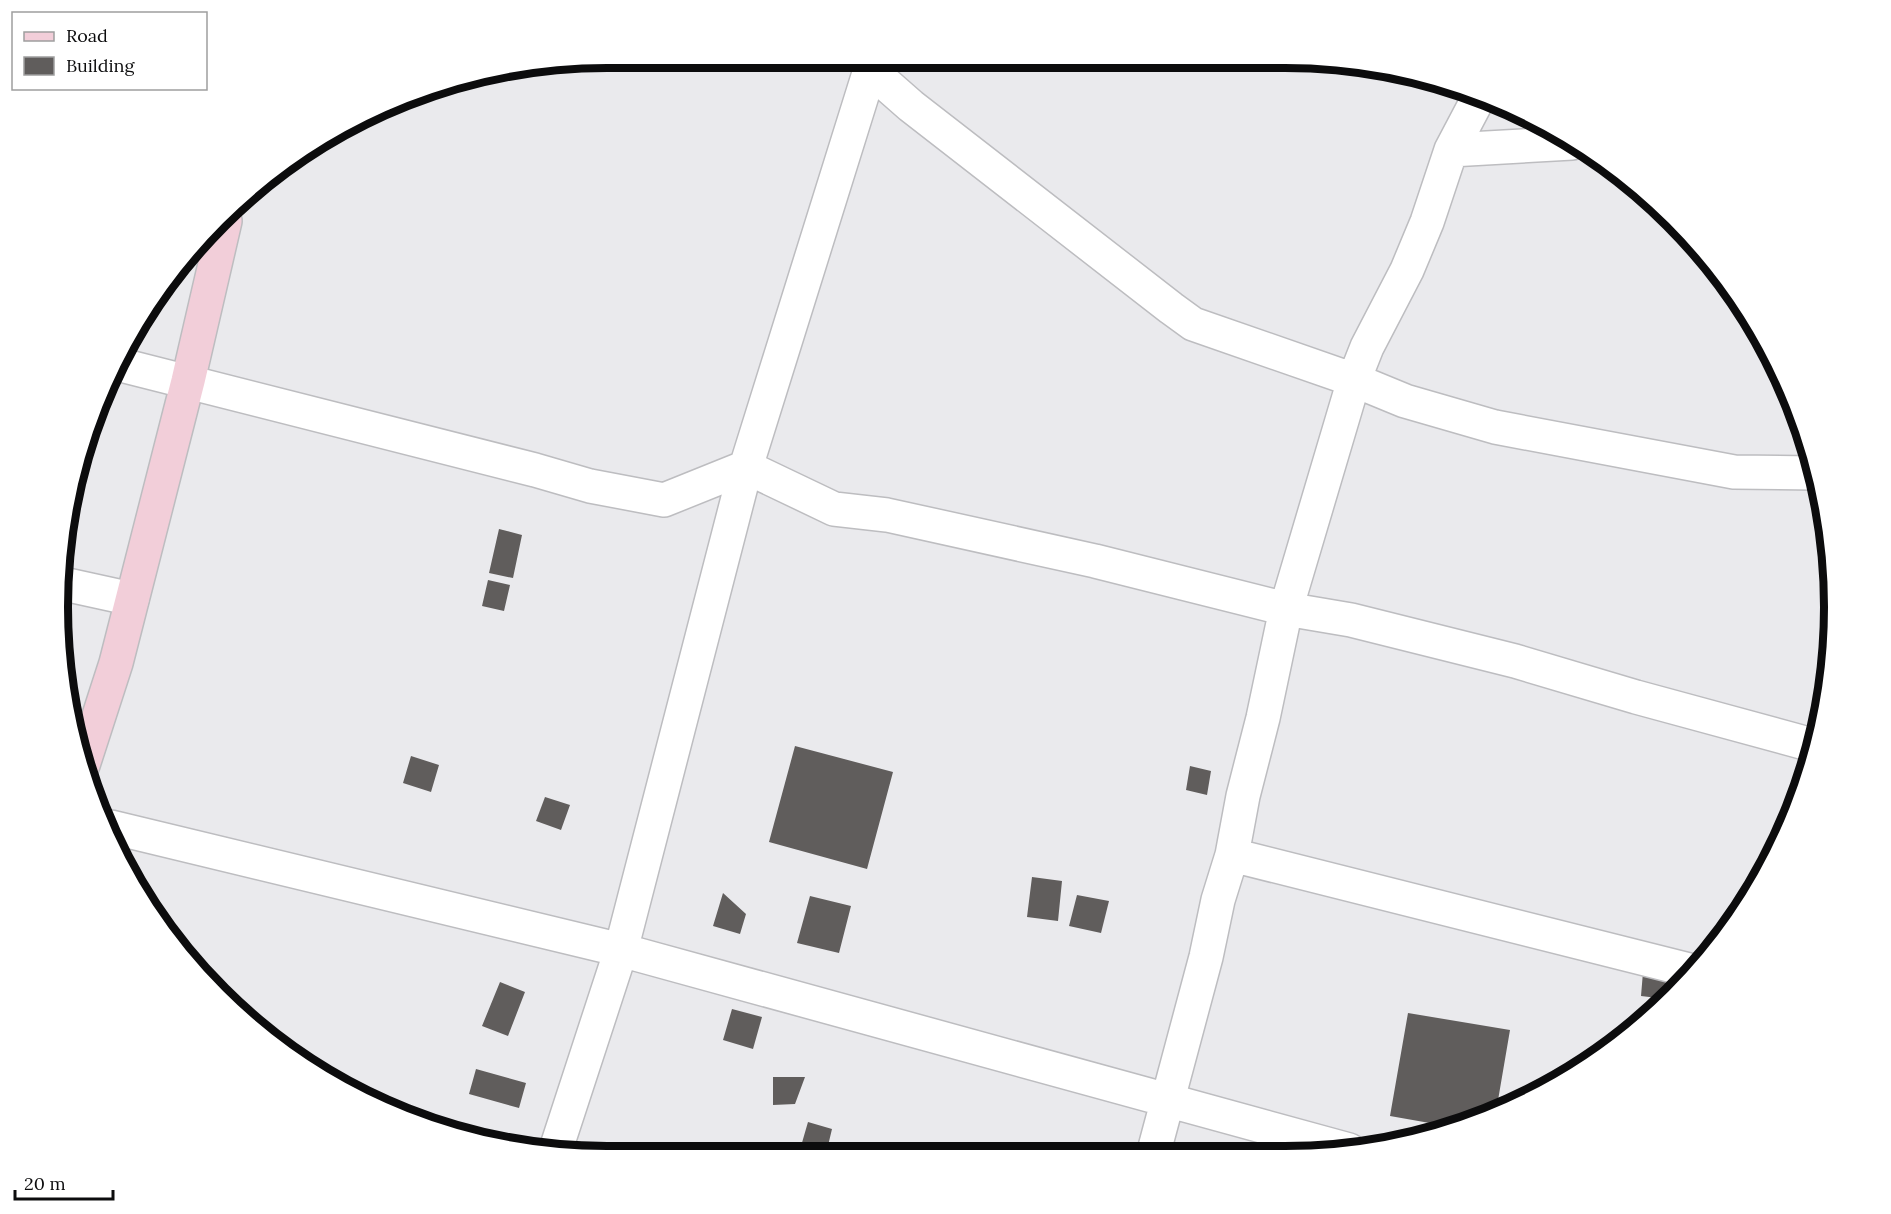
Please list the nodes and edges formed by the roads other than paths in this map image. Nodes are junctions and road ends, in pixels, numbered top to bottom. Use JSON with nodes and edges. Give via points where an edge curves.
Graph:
{"nodes":[{"id":1,"x":869,"y":68,"type":"edge"},
{"id":2,"x":874,"y":68,"type":"edge"},
{"id":3,"x":1476,"y":103,"type":"edge"},
{"id":4,"x":1560,"y":144,"type":"edge"},
{"id":5,"x":1451,"y":150,"type":"junction"},
{"id":6,"x":223,"y":229,"type":"edge"},
{"id":7,"x":124,"y":366,"type":"edge"},
{"id":8,"x":1354,"y":380,"type":"junction"},
{"id":9,"x":188,"y":381,"type":"junction"},
{"id":10,"x":746,"y":467,"type":"junction"},
{"id":11,"x":1806,"y":473,"type":"edge"},
{"id":12,"x":69,"y":585,"type":"edge"},
{"id":13,"x":132,"y":599,"type":"junction"},
{"id":14,"x":1286,"y":609,"type":"junction"},
{"id":15,"x":1806,"y":743,"type":"edge"},
{"id":16,"x":87,"y":752,"type":"edge"},
{"id":17,"x":115,"y":827,"type":"edge"},
{"id":18,"x":1232,"y":855,"type":"junction"},
{"id":19,"x":621,"y":950,"type":"junction"},
{"id":20,"x":1684,"y":969,"type":"edge"},
{"id":21,"x":1167,"y":1101,"type":"junction"},
{"id":22,"x":558,"y":1144,"type":"edge"},
{"id":23,"x":1328,"y":1144,"type":"edge"},
{"id":24,"x":1155,"y":1146,"type":"edge"}],
"edges":[{"from":1,"to":10,"type":"street"},
{"from":2,"to":8,"type":"street","via":[[920,113],[1194,324]]},
{"from":3,"to":5,"type":"street"},
{"from":4,"to":5,"type":"street"},
{"from":5,"to":8,"type":"street","via":[[1407,270]]},
{"from":6,"to":9,"type":"street"},
{"from":7,"to":9,"type":"street"},
{"from":8,"to":11,"type":"street","via":[[1405,401],[1496,427],[1734,472]]},
{"from":8,"to":14,"type":"street"},
{"from":9,"to":10,"type":"street","via":[[590,486],[664,500]]},
{"from":9,"to":13,"type":"street"},
{"from":10,"to":14,"type":"street","via":[[834,509],[921,522]]},
{"from":10,"to":19,"type":"street"},
{"from":12,"to":13,"type":"street"},
{"from":13,"to":16,"type":"street"},
{"from":14,"to":15,"type":"street","via":[[1351,620],[1515,661]]},
{"from":14,"to":18,"type":"street"},
{"from":17,"to":19,"type":"street"},
{"from":18,"to":20,"type":"street"},
{"from":18,"to":21,"type":"street"},
{"from":19,"to":21,"type":"street"},
{"from":19,"to":22,"type":"street"},
{"from":21,"to":23,"type":"street"},
{"from":21,"to":24,"type":"street"}]}
